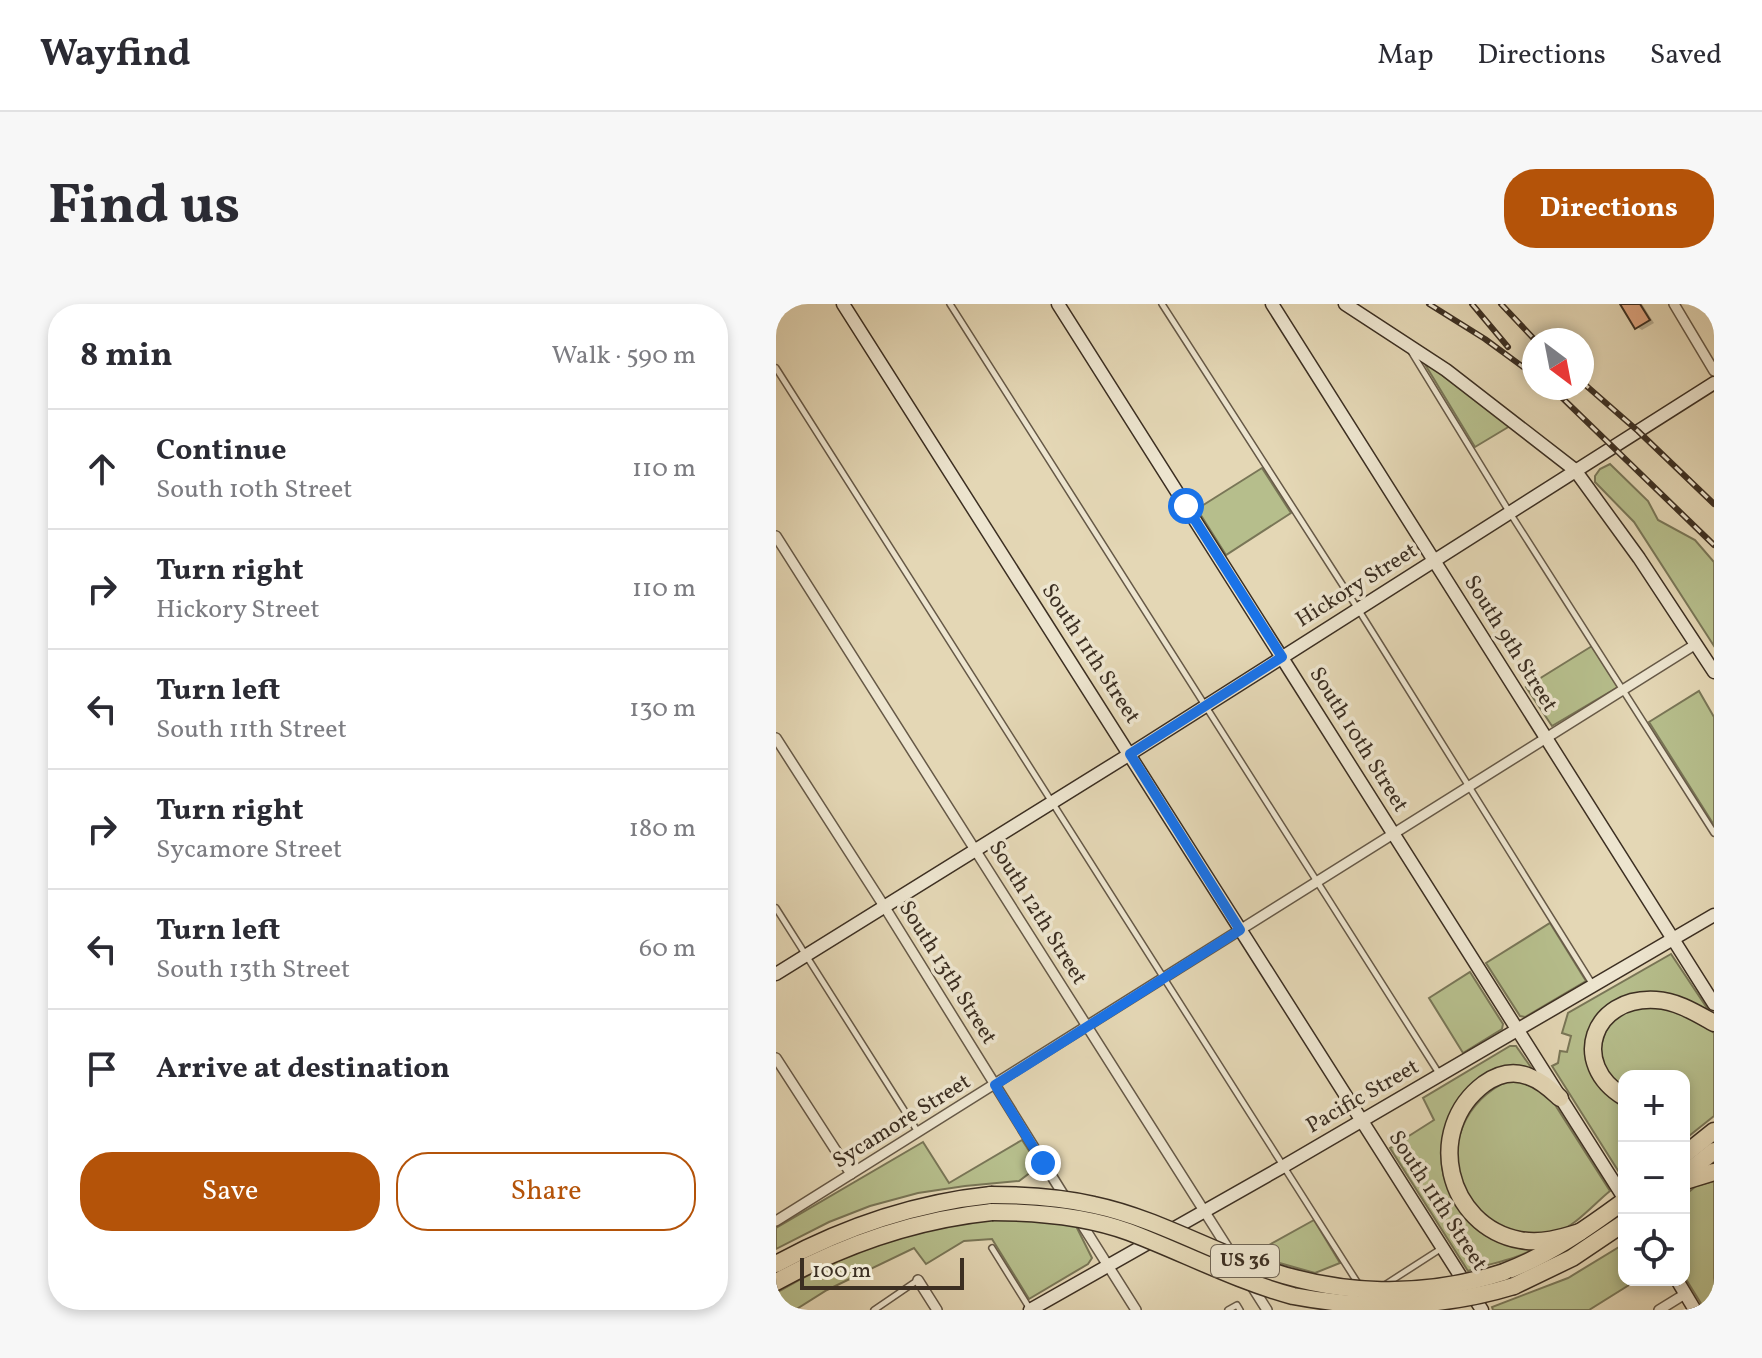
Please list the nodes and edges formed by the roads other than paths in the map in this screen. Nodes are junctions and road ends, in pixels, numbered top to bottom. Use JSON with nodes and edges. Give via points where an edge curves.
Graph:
{"nodes":[{"id":1,"x":843,"y":304,"type":"edge"},
{"id":2,"x":950,"y":304,"type":"edge"},
{"id":3,"x":1058,"y":304,"type":"edge"},
{"id":4,"x":1162,"y":304,"type":"edge"},
{"id":5,"x":1272,"y":304,"type":"edge"},
{"id":6,"x":1345,"y":304,"type":"edge"},
{"id":7,"x":1674,"y":304,"type":"edge"},
{"id":8,"x":1408,"y":345,"type":"junction"},
{"id":9,"x":776,"y":368,"type":"edge"},
{"id":10,"x":1714,"y":371,"type":"edge"},
{"id":11,"x":1714,"y":383,"type":"edge"},
{"id":12,"x":1575,"y":470,"type":"junction"},
{"id":13,"x":1510,"y":513,"type":"junction"},
{"id":14,"x":776,"y":536,"type":"edge"},
{"id":15,"x":1434,"y":561,"type":"junction"},
{"id":16,"x":1358,"y":609,"type":"junction"},
{"id":17,"x":1696,"y":644,"type":"junction"},
{"id":18,"x":1282,"y":657,"type":"junction"},
{"id":19,"x":1714,"y":672,"type":"edge"},
{"id":20,"x":1624,"y":689,"type":"junction"},
{"id":21,"x":1206,"y":706,"type":"junction"},
{"id":22,"x":776,"y":738,"type":"edge"},
{"id":23,"x":1546,"y":738,"type":"junction"},
{"id":24,"x":1130,"y":754,"type":"junction"},
{"id":25,"x":1469,"y":786,"type":"junction"},
{"id":26,"x":1052,"y":802,"type":"junction"},
{"id":27,"x":1394,"y":833,"type":"junction"},
{"id":28,"x":1714,"y":833,"type":"edge"},
{"id":29,"x":975,"y":849,"type":"junction"},
{"id":30,"x":1317,"y":883,"type":"junction"},
{"id":31,"x":884,"y":906,"type":"junction"},
{"id":32,"x":776,"y":908,"type":"edge"},
{"id":33,"x":1714,"y":915,"type":"edge"},
{"id":34,"x":1240,"y":930,"type":"junction"},
{"id":35,"x":1673,"y":939,"type":"junction"},
{"id":36,"x":806,"y":955,"type":"junction"},
{"id":37,"x":776,"y":974,"type":"edge"},
{"id":38,"x":1164,"y":978,"type":"junction"},
{"id":39,"x":1593,"y":985,"type":"junction"},
{"id":40,"x":1714,"y":1004,"type":"edge"},
{"id":41,"x":1714,"y":1023,"type":"edge"},
{"id":42,"x":1088,"y":1026,"type":"junction"},
{"id":43,"x":1518,"y":1029,"type":"junction"},
{"id":44,"x":776,"y":1058,"type":"edge"},
{"id":45,"x":1440,"y":1075,"type":"junction"},
{"id":46,"x":995,"y":1085,"type":"junction"},
{"id":47,"x":1618,"y":1093,"type":"edge"},
{"id":48,"x":1560,"y":1098,"type":"junction"},
{"id":49,"x":1362,"y":1121,"type":"junction"},
{"id":50,"x":1714,"y":1131,"type":"edge"},
{"id":51,"x":919,"y":1133,"type":"junction"},
{"id":52,"x":1690,"y":1150,"type":"edge"},
{"id":53,"x":1714,"y":1151,"type":"edge"},
{"id":54,"x":1284,"y":1166,"type":"junction"},
{"id":55,"x":1690,"y":1170,"type":"edge"},
{"id":56,"x":1714,"y":1172,"type":"edge"},
{"id":57,"x":851,"y":1174,"type":"junction"},
{"id":58,"x":1690,"y":1179,"type":"edge"},
{"id":59,"x":1618,"y":1190,"type":"edge"},
{"id":60,"x":991,"y":1203,"type":"junction"},
{"id":61,"x":1618,"y":1204,"type":"edge"},
{"id":62,"x":1205,"y":1211,"type":"junction"},
{"id":63,"x":776,"y":1221,"type":"edge"},
{"id":64,"x":1618,"y":1228,"type":"edge"},
{"id":65,"x":1580,"y":1232,"type":"junction"},
{"id":66,"x":1442,"y":1247,"type":"junction"},
{"id":67,"x":992,"y":1248,"type":"dead end"},
{"id":68,"x":776,"y":1264,"type":"edge"},
{"id":69,"x":1107,"y":1266,"type":"junction"},
{"id":70,"x":918,"y":1280,"type":"joint"},
{"id":71,"x":776,"y":1282,"type":"edge"},
{"id":72,"x":1680,"y":1286,"type":"edge"},
{"id":73,"x":1685,"y":1294,"type":"junction"},
{"id":74,"x":1366,"y":1296,"type":"junction"},
{"id":75,"x":874,"y":1310,"type":"edge"},
{"id":76,"x":937,"y":1310,"type":"edge"},
{"id":77,"x":1030,"y":1310,"type":"edge"},
{"id":78,"x":1136,"y":1310,"type":"edge"},
{"id":79,"x":1228,"y":1310,"type":"edge"},
{"id":80,"x":1240,"y":1310,"type":"edge"},
{"id":81,"x":1267,"y":1310,"type":"edge"},
{"id":82,"x":1345,"y":1310,"type":"edge"},
{"id":83,"x":1374,"y":1310,"type":"edge"},
{"id":84,"x":1482,"y":1310,"type":"edge"},
{"id":85,"x":1659,"y":1310,"type":"edge"},
{"id":86,"x":1695,"y":1310,"type":"edge"}],
"edges":[{"from":1,"to":24,"type":"street","name":"South 11th Street"},
{"from":2,"to":21,"type":"lane"},
{"from":3,"to":18,"type":"street","name":"South 10th Street"},
{"from":4,"to":16,"type":"lane"},
{"from":5,"to":15,"type":"street","name":"South 9th Street"},
{"from":6,"to":8,"type":"street"},
{"from":7,"to":10,"type":"street"},
{"from":8,"to":12,"type":"street"},
{"from":8,"to":13,"type":"lane"},
{"from":9,"to":26,"type":"lane"},
{"from":11,"to":12,"type":"street","name":"Hickory Street"},
{"from":12,"to":13,"type":"street","name":"Hickory Street"},
{"from":12,"to":17,"type":"street"},
{"from":13,"to":15,"type":"street","name":"Hickory Street"},
{"from":13,"to":20,"type":"lane"},
{"from":14,"to":29,"type":"street","name":"South 12th Street"},
{"from":15,"to":16,"type":"street","name":"Hickory Street"},
{"from":15,"to":23,"type":"street","name":"South 9th Street"},
{"from":16,"to":18,"type":"street","name":"Hickory Street"},
{"from":16,"to":25,"type":"lane"},
{"from":17,"to":19,"type":"street"},
{"from":17,"to":20,"type":"street","name":"Sycamore Street"},
{"from":18,"to":21,"type":"street","name":"Hickory Street"},
{"from":18,"to":27,"type":"street","name":"South 10th Street"},
{"from":20,"to":23,"type":"street","name":"Sycamore Street"},
{"from":20,"to":28,"type":"lane"},
{"from":21,"to":24,"type":"street","name":"Hickory Street"},
{"from":21,"to":30,"type":"lane"},
{"from":22,"to":31,"type":"street","name":"South 13th Street"},
{"from":23,"to":25,"type":"street","name":"Sycamore Street"},
{"from":23,"to":35,"type":"street","name":"South 9th Street"},
{"from":24,"to":26,"type":"street","name":"Hickory Street"},
{"from":24,"to":34,"type":"street","name":"South 11th Street"},
{"from":25,"to":27,"type":"street","name":"Sycamore Street"},
{"from":25,"to":39,"type":"lane"},
{"from":26,"to":29,"type":"street","name":"Hickory Street"},
{"from":26,"to":38,"type":"lane"},
{"from":27,"to":30,"type":"street","name":"Sycamore Street"},
{"from":27,"to":43,"type":"street","name":"South 10th Street"},
{"from":29,"to":31,"type":"street","name":"Hickory Street"},
{"from":29,"to":42,"type":"street","name":"South 12th Street"},
{"from":30,"to":34,"type":"street","name":"Sycamore Street"},
{"from":30,"to":45,"type":"lane"},
{"from":31,"to":36,"type":"street","name":"Hickory Street"},
{"from":31,"to":46,"type":"street","name":"South 13th Street"},
{"from":32,"to":36,"type":"lane"},
{"from":33,"to":35,"type":"street","name":"Pacific Street"},
{"from":34,"to":38,"type":"street","name":"Sycamore Street"},
{"from":34,"to":49,"type":"street","name":"South 11th Street"},
{"from":35,"to":39,"type":"street","name":"Pacific Street"},
{"from":35,"to":40,"type":"street","name":"South 9th Street"},
{"from":36,"to":37,"type":"street","name":"Hickory Street"},
{"from":36,"to":51,"type":"lane"},
{"from":38,"to":42,"type":"street","name":"Sycamore Street"},
{"from":38,"to":54,"type":"lane"},
{"from":39,"to":43,"type":"street","name":"Pacific Street"},
{"from":41,"to":47,"type":"highway","via":[[1660,1000],[1629,1002],[1610,1012],[1595,1036],[1593,1056],[1605,1083]]},
{"from":42,"to":46,"type":"street","name":"Sycamore Street"},
{"from":42,"to":62,"type":"street","name":"South 12th Street"},
{"from":43,"to":45,"type":"street","name":"Pacific Street"},
{"from":43,"to":48,"type":"street","name":"South 10th Street"},
{"from":44,"to":57,"type":"street"},
{"from":45,"to":49,"type":"street","name":"Pacific Street"},
{"from":46,"to":51,"type":"street","name":"Sycamore Street"},
{"from":46,"to":69,"type":"street","name":"South 13th Street"},
{"from":48,"to":59,"type":"street","name":"South 10th Street"},
{"from":48,"to":65,"type":"highway","via":[[1523,1075],[1492,1079],[1472,1094],[1457,1118],[1450,1170],[1465,1207],[1495,1231],[1538,1241]]},
{"from":49,"to":54,"type":"street","name":"Pacific Street"},
{"from":49,"to":66,"type":"street","name":"South 11th Street"},
{"from":50,"to":52,"type":"highway"},
{"from":51,"to":57,"type":"street","name":"Sycamore Street"},
{"from":53,"to":55,"type":"highway"},
{"from":54,"to":62,"type":"street","name":"Pacific Street"},
{"from":54,"to":74,"type":"lane"},
{"from":56,"to":58,"type":"highway"},
{"from":57,"to":63,"type":"street","name":"Sycamore Street"},
{"from":60,"to":64,"type":"highway","number":"US 36","bridge":true,"via":[[1127,1231],[1253,1283],[1334,1305],[1450,1303],[1514,1286]]},
{"from":60,"to":65,"type":"highway","number":"US 36","bridge":true,"via":[[1056,1198],[1095,1205],[1259,1267],[1374,1292],[1471,1282],[1533,1260]]},
{"from":60,"to":68,"type":"highway","number":"US 36","via":[[949,1199],[883,1216]]},
{"from":60,"to":71,"type":"highway","number":"US 36","via":[[876,1235]]},
{"from":61,"to":65,"type":"highway","number":"US 36"},
{"from":62,"to":69,"type":"street","name":"Pacific Street"},
{"from":62,"to":81,"type":"street","name":"South 12th Street"},
{"from":66,"to":74,"type":"lane"},
{"from":66,"to":84,"type":"street","name":"South 11th Street"},
{"from":67,"to":77,"type":"lane"},
{"from":69,"to":77,"type":"street","name":"Pacific Street"},
{"from":69,"to":78,"type":"street","name":"South 13th Street"},
{"from":70,"to":75,"type":"lane"},
{"from":70,"to":76,"type":"street"},
{"from":72,"to":73,"type":"street"},
{"from":73,"to":85,"type":"street"},
{"from":73,"to":86,"type":"street"},
{"from":74,"to":82,"type":"lane"},
{"from":74,"to":83,"type":"lane"},
{"from":79,"to":80,"type":"lane","via":[[1237,1305]]}]}
